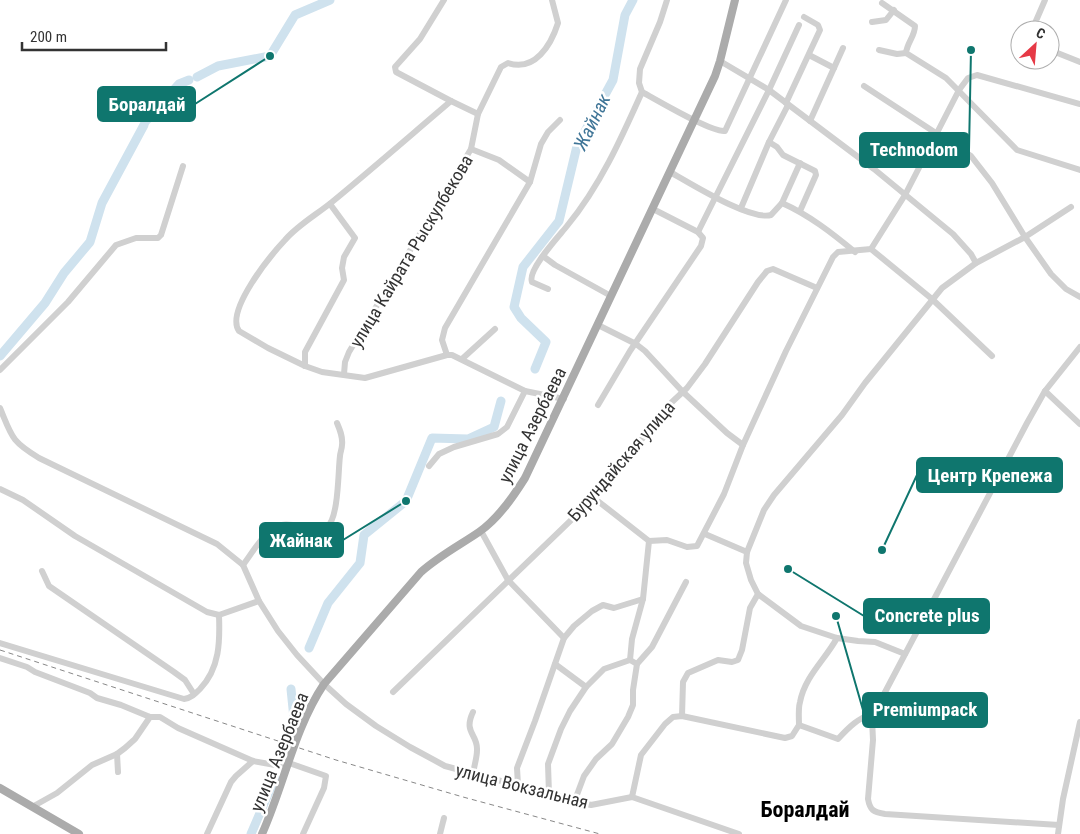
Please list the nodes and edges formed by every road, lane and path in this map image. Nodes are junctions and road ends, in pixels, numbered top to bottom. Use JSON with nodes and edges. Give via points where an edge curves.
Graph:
{"nodes":[{"id":1,"x":444,"y":0,"type":"edge"},
{"id":2,"x":552,"y":0,"type":"edge"},
{"id":3,"x":667,"y":0,"type":"edge"},
{"id":4,"x":735,"y":0,"type":"edge"},
{"id":5,"x":786,"y":0,"type":"edge"},
{"id":6,"x":1045,"y":0,"type":"edge"},
{"id":7,"x":882,"y":3,"type":"dead end"},
{"id":8,"x":894,"y":10,"type":"junction"},
{"id":9,"x":804,"y":17,"type":"dead end"},
{"id":10,"x":1036,"y":20,"type":"edge"},
{"id":11,"x":872,"y":22,"type":"dead end"},
{"id":12,"x":798,"y":25,"type":"dead end"},
{"id":13,"x":843,"y":48,"type":"dead end"},
{"id":14,"x":879,"y":50,"type":"dead end"},
{"id":15,"x":906,"y":53,"type":"junction"},
{"id":16,"x":1060,"y":54,"type":"edge"},
{"id":17,"x":809,"y":55,"type":"junction"},
{"id":18,"x":720,"y":61,"type":"junction"},
{"id":19,"x":1080,"y":62,"type":"edge"},
{"id":20,"x":834,"y":68,"type":"junction"},
{"id":21,"x":749,"y":78,"type":"junction"},
{"id":22,"x":864,"y":86,"type":"dead end"},
{"id":23,"x":769,"y":90,"type":"junction"},
{"id":24,"x":959,"y":90,"type":"junction"},
{"id":25,"x":642,"y":92,"type":"junction"},
{"id":26,"x":451,"y":101,"type":"junction"},
{"id":27,"x":787,"y":104,"type":"junction"},
{"id":28,"x":1080,"y":104,"type":"edge"},
{"id":29,"x":478,"y":114,"type":"junction"},
{"id":30,"x":560,"y":120,"type":"dead end"},
{"id":31,"x":694,"y":120,"type":"junction"},
{"id":32,"x":810,"y":121,"type":"junction"},
{"id":33,"x":936,"y":133,"type":"junction"},
{"id":34,"x":769,"y":142,"type":"junction"},
{"id":35,"x":472,"y":149,"type":"junction"},
{"id":36,"x":800,"y":163,"type":"junction"},
{"id":37,"x":183,"y":166,"type":"dead end"},
{"id":38,"x":1080,"y":170,"type":"edge"},
{"id":39,"x":670,"y":172,"type":"junction"},
{"id":40,"x":530,"y":182,"type":"junction"},
{"id":41,"x":905,"y":195,"type":"junction"},
{"id":42,"x":716,"y":198,"type":"junction"},
{"id":43,"x":782,"y":203,"type":"junction"},
{"id":44,"x":330,"y":204,"type":"junction"},
{"id":45,"x":1071,"y":207,"type":"dead end"},
{"id":46,"x":741,"y":208,"type":"junction"},
{"id":47,"x":653,"y":209,"type":"junction"},
{"id":48,"x":800,"y":211,"type":"junction"},
{"id":49,"x":698,"y":232,"type":"junction"},
{"id":50,"x":1025,"y":237,"type":"junction"},
{"id":51,"x":871,"y":249,"type":"junction"},
{"id":52,"x":855,"y":252,"type":"junction"},
{"id":53,"x":544,"y":256,"type":"junction"},
{"id":54,"x":976,"y":263,"type":"junction"},
{"id":55,"x":817,"y":288,"type":"junction"},
{"id":56,"x":548,"y":289,"type":"dead end"},
{"id":57,"x":611,"y":296,"type":"junction"},
{"id":58,"x":1080,"y":297,"type":"edge"},
{"id":59,"x":932,"y":299,"type":"junction"},
{"id":60,"x":598,"y":325,"type":"junction"},
{"id":61,"x":495,"y":329,"type":"dead end"},
{"id":62,"x":636,"y":344,"type":"junction"},
{"id":63,"x":1080,"y":347,"type":"edge"},
{"id":64,"x":447,"y":355,"type":"junction"},
{"id":65,"x":992,"y":356,"type":"dead end"},
{"id":66,"x":462,"y":359,"type":"junction"},
{"id":67,"x":305,"y":366,"type":"junction"},
{"id":68,"x":0,"y":370,"type":"edge"},
{"id":69,"x":344,"y":374,"type":"junction"},
{"id":70,"x":524,"y":391,"type":"junction"},
{"id":71,"x":682,"y":391,"type":"junction"},
{"id":72,"x":1045,"y":391,"type":"junction"},
{"id":73,"x":564,"y":399,"type":"junction"},
{"id":74,"x":598,"y":405,"type":"dead end"},
{"id":75,"x":0,"y":408,"type":"edge"},
{"id":76,"x":337,"y":423,"type":"dead end"},
{"id":77,"x":1080,"y":424,"type":"edge"},
{"id":78,"x":744,"y":445,"type":"junction"},
{"id":79,"x":429,"y":466,"type":"dead end"},
{"id":80,"x":0,"y":489,"type":"edge"},
{"id":81,"x":594,"y":498,"type":"junction"},
{"id":82,"x":481,"y":530,"type":"junction"},
{"id":83,"x":705,"y":534,"type":"junction"},
{"id":84,"x":649,"y":541,"type":"junction"},
{"id":85,"x":747,"y":552,"type":"junction"},
{"id":86,"x":243,"y":565,"type":"junction"},
{"id":87,"x":42,"y":571,"type":"dead end"},
{"id":88,"x":508,"y":580,"type":"junction"},
{"id":89,"x":686,"y":582,"type":"dead end"},
{"id":90,"x":758,"y":594,"type":"junction"},
{"id":91,"x":643,"y":599,"type":"junction"},
{"id":92,"x":259,"y":601,"type":"junction"},
{"id":93,"x":219,"y":615,"type":"junction"},
{"id":94,"x":564,"y":638,"type":"junction"},
{"id":95,"x":837,"y":638,"type":"junction"},
{"id":96,"x":0,"y":644,"type":"edge"},
{"id":97,"x":905,"y":654,"type":"junction"},
{"id":98,"x":0,"y":658,"type":"edge"},
{"id":99,"x":630,"y":660,"type":"junction"},
{"id":100,"x":555,"y":664,"type":"junction"},
{"id":101,"x":637,"y":664,"type":"junction"},
{"id":102,"x":324,"y":684,"type":"junction"},
{"id":103,"x":586,"y":687,"type":"junction"},
{"id":104,"x":393,"y":692,"type":"dead end"},
{"id":105,"x":194,"y":694,"type":"junction"},
{"id":106,"x":473,"y":712,"type":"dead end"},
{"id":107,"x":874,"y":713,"type":"junction"},
{"id":108,"x":682,"y":716,"type":"junction"},
{"id":109,"x":150,"y":717,"type":"junction"},
{"id":110,"x":1080,"y":722,"type":"edge"},
{"id":111,"x":799,"y":725,"type":"junction"},
{"id":112,"x":117,"y":754,"type":"junction"},
{"id":113,"x":253,"y":761,"type":"junction"},
{"id":114,"x":288,"y":766,"type":"junction"},
{"id":115,"x":118,"y":772,"type":"dead end"},
{"id":116,"x":473,"y":774,"type":"junction"},
{"id":117,"x":518,"y":785,"type":"junction"},
{"id":118,"x":0,"y":788,"type":"edge"},
{"id":119,"x":549,"y":794,"type":"junction"},
{"id":120,"x":632,"y":797,"type":"junction"},
{"id":121,"x":574,"y":800,"type":"junction"},
{"id":122,"x":32,"y":807,"type":"junction"},
{"id":123,"x":444,"y":818,"type":"dead end"},
{"id":124,"x":1059,"y":825,"type":"junction"},
{"id":125,"x":79,"y":834,"type":"edge"},
{"id":126,"x":207,"y":834,"type":"edge"},
{"id":127,"x":262,"y":834,"type":"edge"},
{"id":128,"x":302,"y":834,"type":"edge"},
{"id":129,"x":440,"y":834,"type":"edge"},
{"id":130,"x":739,"y":834,"type":"edge"},
{"id":131,"x":1058,"y":834,"type":"edge"}],
"edges":[{"from":1,"to":26,"type":"street","via":[[420,39],[395,68],[396,72]]},
{"from":2,"to":29,"type":"street","via":[[558,23],[546,47],[538,58],[528,63],[505,64]]},
{"from":3,"to":25,"type":"street","via":[[640,69]]},
{"from":4,"to":18,"type":"main road","name":"улица Азербаева"},
{"from":5,"to":21,"type":"street"},
{"from":6,"to":10,"type":"street"},
{"from":7,"to":8,"type":"street"},
{"from":8,"to":11,"type":"street","via":[[886,20]]},
{"from":8,"to":15,"type":"street","via":[[915,26]]},
{"from":9,"to":17,"type":"street","via":[[818,25],[820,30]]},
{"from":12,"to":23,"type":"street"},
{"from":13,"to":20,"type":"street"},
{"from":14,"to":15,"type":"street"},
{"from":15,"to":24,"type":"street"},
{"from":16,"to":19,"type":"street"},
{"from":17,"to":20,"type":"street"},
{"from":17,"to":27,"type":"street"},
{"from":18,"to":21,"type":"street"},
{"from":18,"to":31,"type":"main road","name":"улица Азербаева"},
{"from":20,"to":32,"type":"street"},
{"from":21,"to":23,"type":"street"},
{"from":21,"to":31,"type":"street","via":[[724,131]]},
{"from":22,"to":33,"type":"street"},
{"from":23,"to":27,"type":"street"},
{"from":23,"to":42,"type":"street"},
{"from":24,"to":28,"type":"street","via":[[968,78],[977,75]]},
{"from":24,"to":33,"type":"street"},
{"from":24,"to":38,"type":"street","via":[[1017,150]]},
{"from":25,"to":31,"type":"street"},
{"from":25,"to":53,"type":"street","via":[[615,153]]},
{"from":26,"to":29,"type":"street"},
{"from":26,"to":44,"type":"street"},
{"from":27,"to":32,"type":"street"},
{"from":27,"to":34,"type":"street"},
{"from":29,"to":35,"type":"street"},
{"from":30,"to":40,"type":"street","via":[[541,144]]},
{"from":31,"to":39,"type":"main road","name":"улица Азербаева"},
{"from":32,"to":41,"type":"street"},
{"from":33,"to":41,"type":"street"},
{"from":33,"to":50,"type":"street","via":[[971,156]]},
{"from":34,"to":36,"type":"street","via":[[783,155]]},
{"from":34,"to":46,"type":"street"},
{"from":35,"to":40,"type":"street","name":"улица Кайрата Рыскулбекова","via":[[499,160]]},
{"from":35,"to":69,"type":"street","name":"улица Кайрата Рыскулбекова","via":[[349,352]]},
{"from":36,"to":43,"type":"street"},
{"from":36,"to":48,"type":"street","via":[[816,171]]},
{"from":37,"to":68,"type":"street","via":[[161,235],[116,245],[68,302]]},
{"from":39,"to":42,"type":"street"},
{"from":39,"to":47,"type":"main road","name":"улица Азербаева"},
{"from":40,"to":64,"type":"street","via":[[445,328],[442,340]]},
{"from":41,"to":51,"type":"street"},
{"from":41,"to":54,"type":"street","via":[[953,234]]},
{"from":42,"to":46,"type":"street"},
{"from":42,"to":49,"type":"street"},
{"from":43,"to":46,"type":"street","via":[[766,216]]},
{"from":43,"to":48,"type":"street"},
{"from":44,"to":67,"type":"street","via":[[355,238],[344,257],[344,280],[305,352]]},
{"from":44,"to":67,"type":"street","via":[[285,240],[244,293],[236,319],[239,331]]},
{"from":45,"to":50,"type":"street"},
{"from":47,"to":49,"type":"street"},
{"from":47,"to":57,"type":"main road","name":"улица Азербаева"},
{"from":48,"to":52,"type":"street"},
{"from":49,"to":62,"type":"street","via":[[703,238],[700,246]]},
{"from":50,"to":54,"type":"street"},
{"from":50,"to":58,"type":"street","via":[[1051,274],[1066,290]]},
{"from":51,"to":52,"type":"street"},
{"from":51,"to":59,"type":"street"},
{"from":52,"to":55,"type":"street","via":[[838,252]]},
{"from":53,"to":56,"type":"street","via":[[531,281]]},
{"from":53,"to":57,"type":"street"},
{"from":54,"to":59,"type":"street"},
{"from":55,"to":71,"type":"street","name":"Бурундайская улица","via":[[773,269],[767,271],[705,364]]},
{"from":55,"to":78,"type":"street"},
{"from":57,"to":60,"type":"main road","name":"улица Азербаева"},
{"from":59,"to":65,"type":"street"},
{"from":59,"to":85,"type":"street","via":[[842,415],[774,495],[764,510]]},
{"from":60,"to":62,"type":"street"},
{"from":60,"to":73,"type":"main road","name":"улица Азербаева"},
{"from":61,"to":66,"type":"street"},
{"from":62,"to":71,"type":"street"},
{"from":62,"to":74,"type":"street"},
{"from":63,"to":72,"type":"street"},
{"from":64,"to":66,"type":"street"},
{"from":64,"to":69,"type":"street","via":[[365,378]]},
{"from":66,"to":70,"type":"street"},
{"from":67,"to":69,"type":"street"},
{"from":70,"to":73,"type":"street"},
{"from":70,"to":79,"type":"street","via":[[507,427],[498,434],[439,454]]},
{"from":71,"to":78,"type":"street"},
{"from":71,"to":81,"type":"street","name":"Бурундайская улица"},
{"from":72,"to":77,"type":"street"},
{"from":72,"to":97,"type":"street"},
{"from":73,"to":82,"type":"main road","name":"улица Азербаева","via":[[516,493]]},
{"from":75,"to":86,"type":"street","via":[[11,436],[23,448],[216,544]]},
{"from":76,"to":86,"type":"street","via":[[342,435],[339,482],[333,518],[328,526],[282,524],[269,531]]},
{"from":78,"to":83,"type":"street"},
{"from":80,"to":93,"type":"street","via":[[207,612]]},
{"from":81,"to":84,"type":"street"},
{"from":81,"to":88,"type":"street","name":"Бурундайская улица"},
{"from":82,"to":88,"type":"street"},
{"from":82,"to":102,"type":"main road","name":"улица Азербаева","via":[[429,564]]},
{"from":83,"to":84,"type":"street","via":[[697,546],[687,547],[667,540]]},
{"from":83,"to":85,"type":"street"},
{"from":84,"to":91,"type":"street"},
{"from":85,"to":90,"type":"street","via":[[746,563]]},
{"from":86,"to":92,"type":"street","name":"улица Вокзальная"},
{"from":87,"to":105,"type":"street","via":[[50,586],[185,680]]},
{"from":88,"to":94,"type":"street"},
{"from":88,"to":104,"type":"street","name":"Бурундайская улица"},
{"from":89,"to":101,"type":"street","via":[[652,646]]},
{"from":90,"to":95,"type":"street","via":[[801,626]]},
{"from":90,"to":108,"type":"street","via":[[750,608],[738,660],[718,660],[688,673],[683,682]]},
{"from":91,"to":94,"type":"street","via":[[614,608],[602,605],[574,626]]},
{"from":91,"to":99,"type":"street"},
{"from":92,"to":93,"type":"street"},
{"from":92,"to":102,"type":"street","name":"улица Вокзальная","via":[[287,643]]},
{"from":93,"to":105,"type":"street","via":[[220,640],[214,667],[206,683]]},
{"from":94,"to":100,"type":"street"},
{"from":95,"to":97,"type":"street","via":[[875,642]]},
{"from":95,"to":111,"type":"street","via":[[810,675],[800,702]]},
{"from":96,"to":105,"type":"street","via":[[184,699]]},
{"from":97,"to":107,"type":"street"},
{"from":98,"to":109,"type":"street"},
{"from":99,"to":101,"type":"street"},
{"from":99,"to":103,"type":"street","via":[[604,669]]},
{"from":100,"to":103,"type":"street"},
{"from":100,"to":117,"type":"street","via":[[517,768]]},
{"from":101,"to":121,"type":"street","via":[[633,704],[628,717],[612,744],[584,776]]},
{"from":102,"to":114,"type":"main road","name":"улица Азербаева","via":[[315,698]]},
{"from":102,"to":116,"type":"street","name":"улица Вокзальная","via":[[410,747],[445,766]]},
{"from":103,"to":119,"type":"street","via":[[570,711],[548,764]]},
{"from":106,"to":116,"type":"street","via":[[469,721],[470,731],[478,748]]},
{"from":107,"to":111,"type":"street","via":[[863,716],[838,739]]},
{"from":107,"to":124,"type":"street","via":[[868,799],[869,808],[875,813]]},
{"from":108,"to":111,"type":"street","via":[[785,738],[792,736]]},
{"from":108,"to":120,"type":"street","via":[[666,724],[641,755]]},
{"from":109,"to":112,"type":"street","via":[[135,739]]},
{"from":109,"to":113,"type":"street","via":[[160,717]]},
{"from":110,"to":124,"type":"street"},
{"from":112,"to":115,"type":"street"},
{"from":112,"to":122,"type":"street","via":[[92,765],[57,793]]},
{"from":113,"to":114,"type":"street"},
{"from":113,"to":126,"type":"street","via":[[231,782]]},
{"from":114,"to":127,"type":"main road","name":"улица Азербаева"},
{"from":114,"to":128,"type":"street","via":[[326,776],[324,788]]},
{"from":116,"to":117,"type":"street","name":"улица Вокзальная"},
{"from":117,"to":119,"type":"street","name":"улица Вокзальная"},
{"from":118,"to":122,"type":"main road"},
{"from":119,"to":121,"type":"street","name":"улица Вокзальная"},
{"from":120,"to":121,"type":"street","name":"улица Вокзальная","via":[[591,805]]},
{"from":120,"to":130,"type":"street"},
{"from":122,"to":125,"type":"main road"},
{"from":123,"to":129,"type":"street"},
{"from":124,"to":131,"type":"street"}]}
